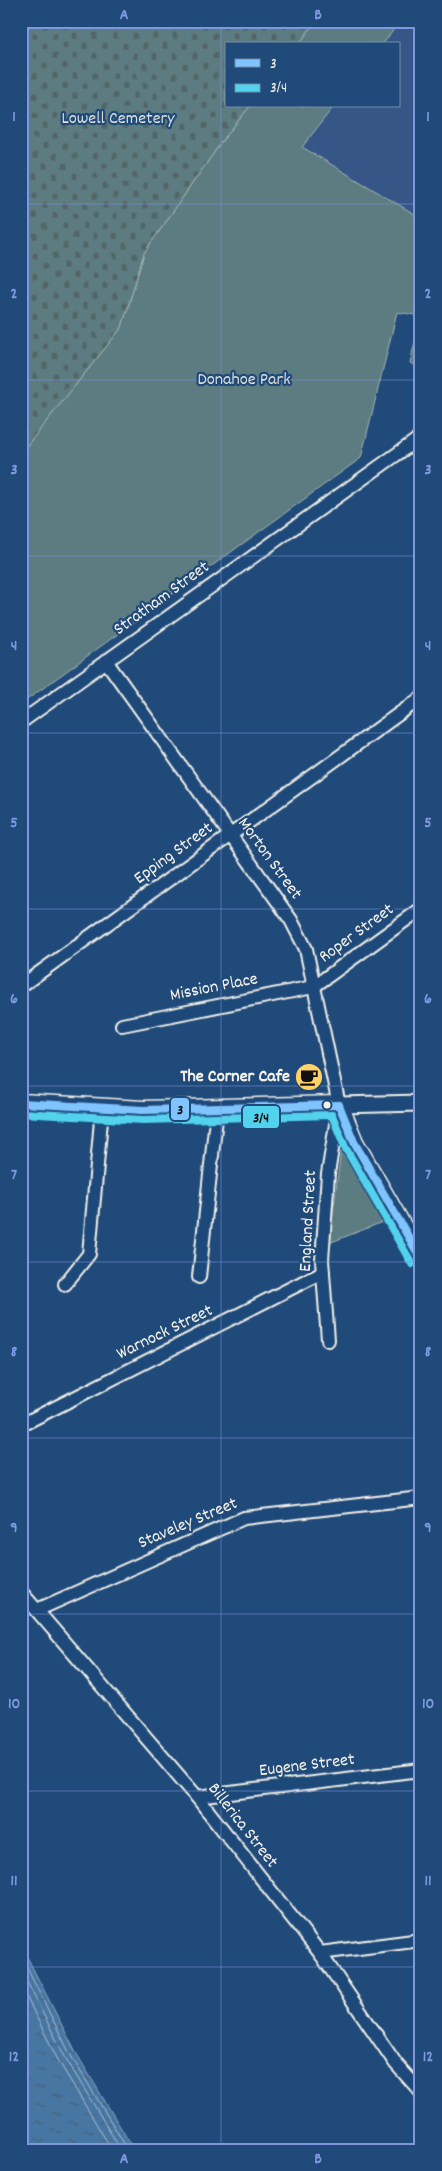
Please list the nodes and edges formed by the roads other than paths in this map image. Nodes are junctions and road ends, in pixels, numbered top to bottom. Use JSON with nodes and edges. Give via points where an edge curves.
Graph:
{"nodes":[{"id":1,"x":421,"y":437,"type":"edge"},
{"id":2,"x":106,"y":661,"type":"junction"},
{"id":3,"x":421,"y":698,"type":"edge"},
{"id":4,"x":21,"y":722,"type":"edge"},
{"id":5,"x":230,"y":835,"type":"junction"},
{"id":6,"x":421,"y":909,"type":"edge"},
{"id":7,"x":21,"y":986,"type":"edge"},
{"id":8,"x":313,"y":987,"type":"junction"},
{"id":9,"x":122,"y":1025,"type":"dead end"},
{"id":10,"x":21,"y":1103,"type":"edge"},
{"id":11,"x":421,"y":1103,"type":"edge"},
{"id":12,"x":339,"y":1105,"type":"junction"},
{"id":13,"x":102,"y":1109,"type":"junction"},
{"id":14,"x":217,"y":1109,"type":"junction"},
{"id":15,"x":421,"y":1258,"type":"edge"},
{"id":16,"x":323,"y":1272,"type":"junction"},
{"id":17,"x":199,"y":1277,"type":"dead end"},
{"id":18,"x":65,"y":1284,"type":"dead end"},
{"id":19,"x":328,"y":1340,"type":"dead end"},
{"id":20,"x":21,"y":1425,"type":"edge"},
{"id":21,"x":421,"y":1498,"type":"edge"},
{"id":22,"x":21,"y":1592,"type":"edge"},
{"id":23,"x":37,"y":1610,"type":"junction"},
{"id":24,"x":421,"y":1770,"type":"edge"},
{"id":25,"x":197,"y":1797,"type":"junction"},
{"id":26,"x":421,"y":1940,"type":"edge"},
{"id":27,"x":320,"y":1953,"type":"junction"},
{"id":28,"x":421,"y":2092,"type":"edge"}],
"edges":[{"from":1,"to":2,"type":"street","name":"Stratham Street"},
{"from":2,"to":4,"type":"street","name":"Stratham Street"},
{"from":2,"to":5,"type":"street","name":"Morton Street"},
{"from":3,"to":5,"type":"street","name":"Epping Street"},
{"from":5,"to":7,"type":"street","name":"Epping Street"},
{"from":5,"to":8,"type":"street","name":"Morton Street","via":[[300,933]]},
{"from":6,"to":8,"type":"street","name":"Roper Street"},
{"from":8,"to":9,"type":"street","name":"Mission Place"},
{"from":8,"to":12,"type":"street","name":"Morton Street"},
{"from":10,"to":13,"type":"main road"},
{"from":11,"to":12,"type":"street"},
{"from":12,"to":14,"type":"main road"},
{"from":12,"to":15,"type":"main road","via":[[354,1142]]},
{"from":12,"to":16,"type":"street","name":"England Street","via":[[328,1174]]},
{"from":13,"to":14,"type":"main road"},
{"from":13,"to":18,"type":"street","via":[[88,1254]]},
{"from":14,"to":17,"type":"street"},
{"from":16,"to":19,"type":"street","name":"England Street"},
{"from":16,"to":20,"type":"street","name":"Warnock Street"},
{"from":21,"to":23,"type":"street","name":"Staveley Street","via":[[244,1518]]},
{"from":22,"to":23,"type":"street","name":"Billerica Street"},
{"from":23,"to":25,"type":"street","name":"Billerica Street"},
{"from":24,"to":25,"type":"street","name":"Eugene Street"},
{"from":25,"to":27,"type":"street","name":"Billerica Street"},
{"from":26,"to":27,"type":"street"},
{"from":27,"to":28,"type":"street","name":"Billerica Street","via":[[396,2064]]}]}
